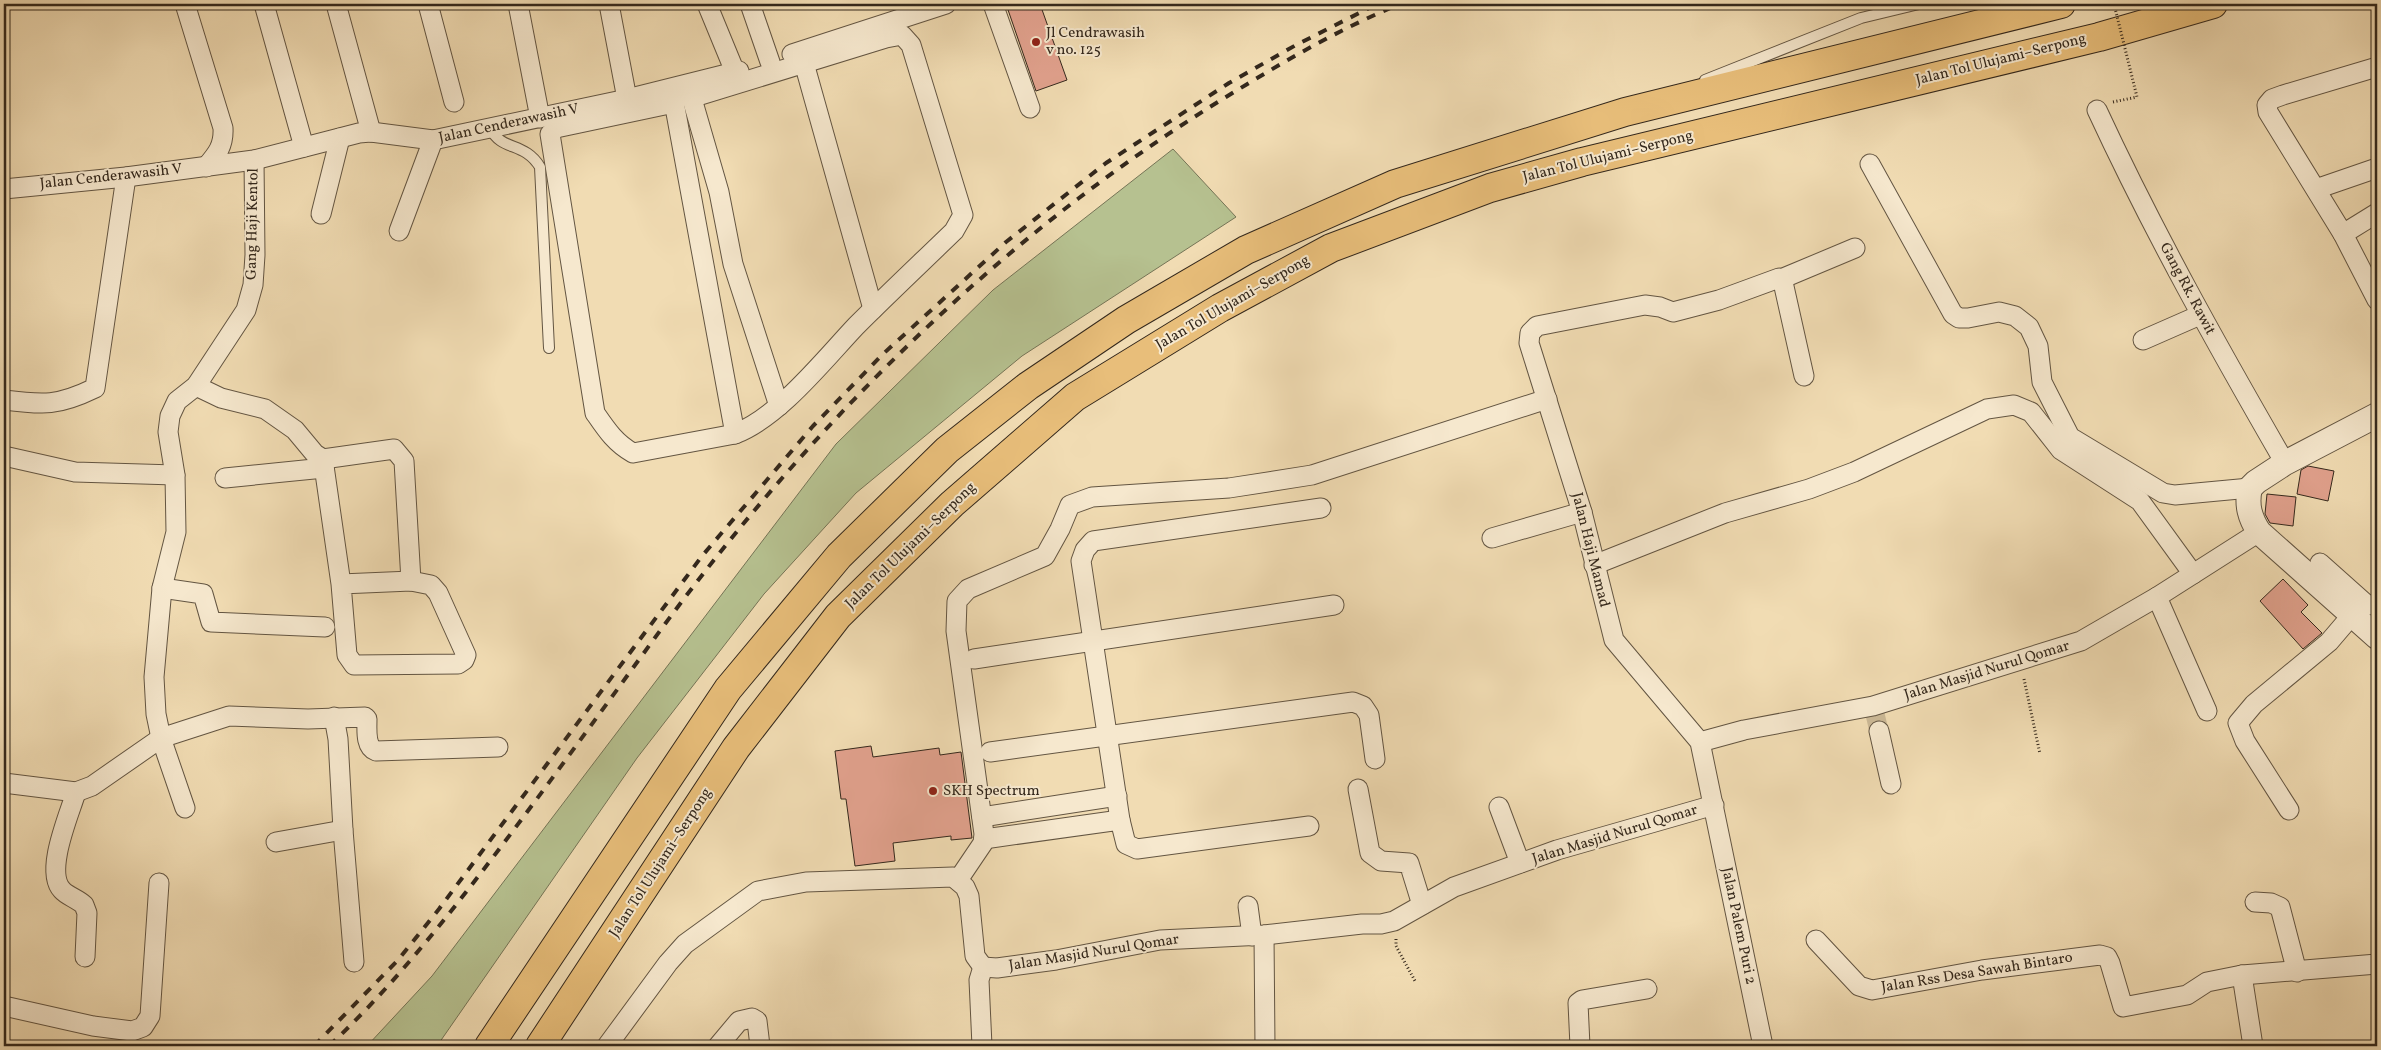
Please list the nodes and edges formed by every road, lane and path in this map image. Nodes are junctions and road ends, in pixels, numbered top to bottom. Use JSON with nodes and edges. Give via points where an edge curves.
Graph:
{"nodes":[{"id":1,"x":185,"y":4,"type":"edge"},
{"id":2,"x":264,"y":4,"type":"edge"},
{"id":3,"x":336,"y":4,"type":"edge"},
{"id":4,"x":428,"y":4,"type":"edge"},
{"id":5,"x":518,"y":4,"type":"edge"},
{"id":6,"x":608,"y":4,"type":"edge"},
{"id":7,"x":707,"y":4,"type":"edge"},
{"id":8,"x":750,"y":4,"type":"edge"},
{"id":9,"x":946,"y":4,"type":"edge"},
{"id":10,"x":993,"y":4,"type":"edge"},
{"id":11,"x":1919,"y":4,"type":"edge"},
{"id":12,"x":2061,"y":4,"type":"edge"},
{"id":13,"x":2114,"y":4,"type":"edge"},
{"id":14,"x":2213,"y":4,"type":"edge"},
{"id":15,"x":770,"y":62,"type":"junction"},
{"id":16,"x":804,"y":63,"type":"junction"},
{"id":17,"x":2377,"y":67,"type":"edge"},
{"id":18,"x":735,"y":72,"type":"junction"},
{"id":19,"x":681,"y":93,"type":"junction"},
{"id":20,"x":2137,"y":97,"type":"dead end"},
{"id":21,"x":627,"y":100,"type":"junction"},
{"id":22,"x":454,"y":102,"type":"dead end"},
{"id":23,"x":1030,"y":108,"type":"dead end"},
{"id":24,"x":2097,"y":110,"type":"dead end"},
{"id":25,"x":1625,"y":112,"type":"junction"},
{"id":26,"x":540,"y":118,"type":"junction"},
{"id":27,"x":490,"y":128,"type":"junction"},
{"id":28,"x":371,"y":132,"type":"junction"},
{"id":29,"x":340,"y":138,"type":"junction"},
{"id":30,"x":433,"y":140,"type":"junction"},
{"id":31,"x":304,"y":147,"type":"junction"},
{"id":32,"x":708,"y":158,"type":"junction"},
{"id":33,"x":254,"y":160,"type":"junction"},
{"id":34,"x":686,"y":163,"type":"junction"},
{"id":35,"x":1870,"y":164,"type":"dead end"},
{"id":36,"x":206,"y":167,"type":"junction"},
{"id":37,"x":2377,"y":168,"type":"edge"},
{"id":38,"x":126,"y":177,"type":"junction"},
{"id":39,"x":4,"y":189,"type":"edge"},
{"id":40,"x":2316,"y":189,"type":"junction"},
{"id":41,"x":2377,"y":213,"type":"edge"},
{"id":42,"x":320,"y":214,"type":"dead end"},
{"id":43,"x":399,"y":231,"type":"dead end"},
{"id":44,"x":2342,"y":234,"type":"junction"},
{"id":45,"x":1855,"y":248,"type":"dead end"},
{"id":46,"x":733,"y":264,"type":"junction"},
{"id":47,"x":704,"y":270,"type":"junction"},
{"id":48,"x":1782,"y":279,"type":"junction"},
{"id":49,"x":2377,"y":300,"type":"edge"},
{"id":50,"x":874,"y":309,"type":"junction"},
{"id":51,"x":2200,"y":315,"type":"junction"},
{"id":52,"x":2143,"y":340,"type":"dead end"},
{"id":53,"x":549,"y":348,"type":"dead end"},
{"id":54,"x":1804,"y":376,"type":"dead end"},
{"id":55,"x":196,"y":386,"type":"junction"},
{"id":56,"x":1547,"y":399,"type":"junction"},
{"id":57,"x":4,"y":400,"type":"edge"},
{"id":58,"x":779,"y":406,"type":"junction"},
{"id":59,"x":2377,"y":415,"type":"edge"},
{"id":60,"x":735,"y":434,"type":"junction"},
{"id":61,"x":4,"y":456,"type":"edge"},
{"id":62,"x":324,"y":463,"type":"junction"},
{"id":63,"x":2285,"y":463,"type":"junction"},
{"id":64,"x":175,"y":475,"type":"junction"},
{"id":65,"x":225,"y":478,"type":"dead end"},
{"id":66,"x":2250,"y":488,"type":"junction"},
{"id":67,"x":1322,"y":508,"type":"dead end"},
{"id":68,"x":1582,"y":512,"type":"junction"},
{"id":69,"x":2259,"y":532,"type":"junction"},
{"id":70,"x":1492,"y":538,"type":"dead end"},
{"id":71,"x":2320,"y":563,"type":"dead end"},
{"id":72,"x":1594,"y":565,"type":"junction"},
{"id":73,"x":2193,"y":574,"type":"junction"},
{"id":74,"x":411,"y":581,"type":"junction"},
{"id":75,"x":341,"y":584,"type":"junction"},
{"id":76,"x":162,"y":588,"type":"junction"},
{"id":77,"x":2157,"y":597,"type":"junction"},
{"id":78,"x":1334,"y":605,"type":"dead end"},
{"id":79,"x":2377,"y":606,"type":"edge"},
{"id":80,"x":2352,"y":615,"type":"junction"},
{"id":81,"x":325,"y":626,"type":"dead end"},
{"id":82,"x":2377,"y":636,"type":"edge"},
{"id":83,"x":1093,"y":642,"type":"junction"},
{"id":84,"x":974,"y":659,"type":"dead end"},
{"id":85,"x":2020,"y":662,"type":"junction"},
{"id":86,"x":2207,"y":711,"type":"dead end"},
{"id":87,"x":334,"y":717,"type":"junction"},
{"id":88,"x":1876,"y":717,"type":"junction"},
{"id":89,"x":1108,"y":736,"type":"junction"},
{"id":90,"x":161,"y":738,"type":"junction"},
{"id":91,"x":1700,"y":742,"type":"junction"},
{"id":92,"x":498,"y":748,"type":"dead end"},
{"id":93,"x":990,"y":752,"type":"dead end"},
{"id":94,"x":2040,"y":754,"type":"dead end"},
{"id":95,"x":1375,"y":759,"type":"dead end"},
{"id":96,"x":4,"y":783,"type":"edge"},
{"id":97,"x":1891,"y":784,"type":"dead end"},
{"id":98,"x":1358,"y":789,"type":"dead end"},
{"id":99,"x":76,"y":792,"type":"junction"},
{"id":100,"x":1117,"y":796,"type":"junction"},
{"id":101,"x":1714,"y":805,"type":"junction"},
{"id":102,"x":1499,"y":807,"type":"dead end"},
{"id":103,"x":185,"y":808,"type":"dead end"},
{"id":104,"x":2289,"y":810,"type":"dead end"},
{"id":105,"x":982,"y":817,"type":"junction"},
{"id":106,"x":1120,"y":820,"type":"junction"},
{"id":107,"x":1310,"y":826,"type":"dead end"},
{"id":108,"x":343,"y":830,"type":"junction"},
{"id":109,"x":984,"y":839,"type":"junction"},
{"id":110,"x":276,"y":842,"type":"dead end"},
{"id":111,"x":1520,"y":863,"type":"junction"},
{"id":112,"x":958,"y":880,"type":"junction"},
{"id":113,"x":159,"y":882,"type":"dead end"},
{"id":114,"x":2255,"y":902,"type":"dead end"},
{"id":115,"x":1422,"y":905,"type":"junction"},
{"id":116,"x":1248,"y":906,"type":"dead end"},
{"id":117,"x":1394,"y":921,"type":"junction"},
{"id":118,"x":1258,"y":935,"type":"junction"},
{"id":119,"x":1816,"y":940,"type":"dead end"},
{"id":120,"x":86,"y":957,"type":"dead end"},
{"id":121,"x":354,"y":962,"type":"dead end"},
{"id":122,"x":2377,"y":964,"type":"edge"},
{"id":123,"x":983,"y":967,"type":"junction"},
{"id":124,"x":2297,"y":972,"type":"junction"},
{"id":125,"x":2242,"y":975,"type":"junction"},
{"id":126,"x":1415,"y":981,"type":"dead end"},
{"id":127,"x":1647,"y":989,"type":"dead end"},
{"id":128,"x":4,"y":1006,"type":"edge"},
{"id":129,"x":489,"y":1046,"type":"edge"},
{"id":130,"x":540,"y":1046,"type":"edge"},
{"id":131,"x":608,"y":1046,"type":"edge"},
{"id":132,"x":718,"y":1046,"type":"edge"},
{"id":133,"x":760,"y":1046,"type":"edge"},
{"id":134,"x":982,"y":1046,"type":"edge"},
{"id":135,"x":1265,"y":1046,"type":"edge"},
{"id":136,"x":1580,"y":1046,"type":"edge"},
{"id":137,"x":1763,"y":1046,"type":"edge"},
{"id":138,"x":2252,"y":1046,"type":"edge"}],
"edges":[{"from":1,"to":36,"type":"street","via":[[223,128],[221,148]]},
{"from":2,"to":31,"type":"street"},
{"from":3,"to":28,"type":"street"},
{"from":4,"to":22,"type":"street"},
{"from":5,"to":26,"type":"street"},
{"from":6,"to":21,"type":"street"},
{"from":7,"to":18,"type":"street"},
{"from":8,"to":15,"type":"street"},
{"from":9,"to":15,"type":"street","name":"Jalan Cenderawasih V"},
{"from":10,"to":23,"type":"street"},
{"from":11,"to":25,"type":"lane","via":[[1861,18]]},
{"from":12,"to":25,"type":"highway"},
{"from":13,"to":20,"type":"path","bridge":true},
{"from":14,"to":130,"type":"highway","name":"Jalan Tol Ulujami–Serpong","via":[[2099,36],[1582,162],[1490,188],[1330,248],[1220,308],[1075,397],[952,504],[838,616],[736,748]]},
{"from":15,"to":18,"type":"street","name":"Jalan Cenderawasih V"},
{"from":16,"to":19,"type":"street"},
{"from":16,"to":50,"type":"street"},
{"from":16,"to":50,"type":"street","via":[[897,36],[906,38],[911,45],[961,206],[963,215],[954,231]]},
{"from":17,"to":40,"type":"street","via":[[2283,95],[2267,105],[2268,112]]},
{"from":18,"to":19,"type":"street","name":"Jalan Cenderawasih V"},
{"from":19,"to":21,"type":"street","name":"Jalan Cenderawasih V"},
{"from":19,"to":32,"type":"street"},
{"from":19,"to":34,"type":"street"},
{"from":19,"to":60,"type":"street","via":[[556,128],[550,134],[596,413],[616,440],[633,452]]},
{"from":21,"to":26,"type":"street","name":"Jalan Cenderawasih V"},
{"from":24,"to":51,"type":"street","name":"Gang Rk. Rawit"},
{"from":25,"to":129,"type":"highway","via":[[1394,184],[1246,250],[1126,320],[1028,386],[947,450],[838,556],[728,689]]},
{"from":26,"to":27,"type":"street","name":"Jalan Cenderawasih V"},
{"from":27,"to":30,"type":"street","name":"Jalan Cenderawasih V"},
{"from":27,"to":53,"type":"lane","via":[[495,138],[521,148],[540,166]]},
{"from":28,"to":29,"type":"street","name":"Jalan Cenderawasih V"},
{"from":28,"to":30,"type":"street","name":"Jalan Cenderawasih V"},
{"from":29,"to":31,"type":"street","name":"Jalan Cenderawasih V"},
{"from":29,"to":42,"type":"street"},
{"from":30,"to":43,"type":"street"},
{"from":31,"to":33,"type":"street","name":"Jalan Cenderawasih V"},
{"from":32,"to":34,"type":"street"},
{"from":32,"to":46,"type":"street","via":[[719,192]]},
{"from":33,"to":36,"type":"street","name":"Jalan Cenderawasih V"},
{"from":33,"to":55,"type":"street","name":"Gang Haji Kentol","via":[[253,285],[246,310]]},
{"from":34,"to":47,"type":"street"},
{"from":35,"to":66,"type":"street","via":[[1954,314],[1968,318],[1999,312],[2015,316],[2029,327],[2038,346],[2042,382],[2070,437],[2163,493],[2175,495]]},
{"from":36,"to":38,"type":"street","name":"Jalan Cenderawasih V"},
{"from":37,"to":40,"type":"street"},
{"from":38,"to":39,"type":"street","name":"Jalan Cenderawasih V"},
{"from":38,"to":57,"type":"street","via":[[95,388],[69,400],[43,404]]},
{"from":40,"to":44,"type":"street"},
{"from":41,"to":44,"type":"street"},
{"from":44,"to":49,"type":"street"},
{"from":45,"to":48,"type":"street"},
{"from":46,"to":47,"type":"street"},
{"from":46,"to":58,"type":"street"},
{"from":47,"to":60,"type":"street"},
{"from":48,"to":54,"type":"street"},
{"from":48,"to":56,"type":"street","name":"Jalan Haji Mamad","via":[[1681,310],[1667,311],[1660,306],[1645,305],[1537,326],[1528,343]]},
{"from":50,"to":58,"type":"street"},
{"from":51,"to":52,"type":"street"},
{"from":51,"to":63,"type":"street","name":"Gang Rk. Rawit"},
{"from":55,"to":62,"type":"street","via":[[221,398],[265,409],[295,430]]},
{"from":55,"to":64,"type":"street","name":"Gang Haji Kentol","via":[[177,401],[170,416],[168,432]]},
{"from":56,"to":68,"type":"street","name":"Jalan Haji Mamad"},
{"from":56,"to":105,"type":"street","via":[[1312,475],[1229,488],[1092,497],[1070,505],[1045,556],[968,589],[957,601],[956,631]]},
{"from":58,"to":60,"type":"street","via":[[748,429]]},
{"from":59,"to":63,"type":"street"},
{"from":61,"to":64,"type":"street","via":[[75,472]]},
{"from":62,"to":65,"type":"street"},
{"from":62,"to":74,"type":"street","via":[[394,449],[400,454],[404,461]]},
{"from":62,"to":75,"type":"street"},
{"from":63,"to":66,"type":"street"},
{"from":64,"to":76,"type":"street","name":"Gang Haji Kentol","via":[[176,532]]},
{"from":66,"to":69,"type":"street","via":[[2248,506]]},
{"from":67,"to":83,"type":"street","via":[[1093,541],[1081,561]]},
{"from":68,"to":70,"type":"street"},
{"from":68,"to":72,"type":"street","name":"Jalan Haji Mamad"},
{"from":69,"to":73,"type":"street","name":"Jalan Masjid Nurul Qomar"},
{"from":69,"to":80,"type":"street"},
{"from":71,"to":79,"type":"street","via":[[2366,604]]},
{"from":72,"to":73,"type":"street","via":[[1725,513],[1809,489],[1854,472],[1987,409],[2014,405],[2031,412],[2062,450],[2140,501]]},
{"from":72,"to":91,"type":"street","name":"Jalan Haji Mamad","via":[[1614,640]]},
{"from":73,"to":77,"type":"street","name":"Jalan Masjid Nurul Qomar"},
{"from":74,"to":75,"type":"street"},
{"from":74,"to":75,"type":"street","via":[[431,585],[438,592],[466,655],[458,664],[354,665],[346,655]]},
{"from":76,"to":81,"type":"street","via":[[203,594],[211,622]]},
{"from":76,"to":90,"type":"street","name":"Gang Haji Kentol","via":[[154,677]]},
{"from":77,"to":85,"type":"street","name":"Jalan Masjid Nurul Qomar","via":[[2081,641]]},
{"from":77,"to":86,"type":"street"},
{"from":78,"to":83,"type":"street"},
{"from":80,"to":82,"type":"street"},
{"from":80,"to":104,"type":"street","via":[[2329,642],[2254,704],[2238,723],[2245,741]]},
{"from":83,"to":84,"type":"street"},
{"from":83,"to":89,"type":"street"},
{"from":85,"to":88,"type":"street","name":"Jalan Masjid Nurul Qomar"},
{"from":85,"to":94,"type":"path"},
{"from":87,"to":90,"type":"street","via":[[229,716]]},
{"from":87,"to":92,"type":"street","via":[[367,719],[368,744],[376,751]]},
{"from":87,"to":108,"type":"street"},
{"from":88,"to":91,"type":"street","name":"Jalan Masjid Nurul Qomar","via":[[1744,730]]},
{"from":88,"to":97,"type":"street"},
{"from":89,"to":93,"type":"street"},
{"from":89,"to":95,"type":"street","via":[[1353,702],[1363,706],[1369,715]]},
{"from":89,"to":100,"type":"street"},
{"from":90,"to":99,"type":"street","via":[[92,786]]},
{"from":90,"to":103,"type":"street","name":"Gang Haji Kentol"},
{"from":91,"to":101,"type":"street","name":"Jalan Masjid Nurul Qomar"},
{"from":96,"to":99,"type":"street"},
{"from":98,"to":115,"type":"street","via":[[1370,853],[1381,861],[1409,863]]},
{"from":99,"to":120,"type":"street","via":[[56,860],[57,878],[62,890],[84,905]]},
{"from":100,"to":105,"type":"street"},
{"from":100,"to":106,"type":"street"},
{"from":101,"to":111,"type":"street","name":"Jalan Masjid Nurul Qomar"},
{"from":101,"to":137,"type":"street","name":"Jalan Palem Puri 2"},
{"from":102,"to":111,"type":"street"},
{"from":105,"to":109,"type":"street"},
{"from":106,"to":107,"type":"street","via":[[1126,844],[1137,849]]},
{"from":106,"to":109,"type":"street"},
{"from":108,"to":110,"type":"street"},
{"from":108,"to":121,"type":"street"},
{"from":109,"to":112,"type":"street"},
{"from":111,"to":115,"type":"street","name":"Jalan Masjid Nurul Qomar","via":[[1454,887]]},
{"from":112,"to":123,"type":"street","via":[[969,896],[975,956]]},
{"from":112,"to":131,"type":"street","via":[[939,877],[816,882],[758,891],[685,944],[668,962]]},
{"from":113,"to":128,"type":"street","via":[[150,1016],[143,1027],[132,1031],[93,1026]]},
{"from":114,"to":124,"type":"street","via":[[2280,907]]},
{"from":115,"to":117,"type":"street","name":"Jalan Masjid Nurul Qomar"},
{"from":116,"to":118,"type":"street"},
{"from":117,"to":118,"type":"street","name":"Jalan Masjid Nurul Qomar"},
{"from":117,"to":126,"type":"path","via":[[1396,946]]},
{"from":118,"to":123,"type":"street","name":"Jalan Masjid Nurul Qomar","via":[[1160,940],[1056,960]]},
{"from":118,"to":135,"type":"street"},
{"from":119,"to":125,"type":"street","name":"Jalan Rss Desa Sawah Bintaro","via":[[1859,986],[1872,990],[1982,970],[2100,955],[2107,957],[2110,963],[2123,1007],[2188,994],[2207,982]]},
{"from":122,"to":124,"type":"street"},
{"from":123,"to":134,"type":"street","via":[[979,980]]},
{"from":124,"to":125,"type":"street"},
{"from":125,"to":138,"type":"street"},
{"from":127,"to":136,"type":"street","via":[[1578,1003]]},
{"from":132,"to":133,"type":"street","via":[[739,1021],[752,1018],[757,1021]]}]}
